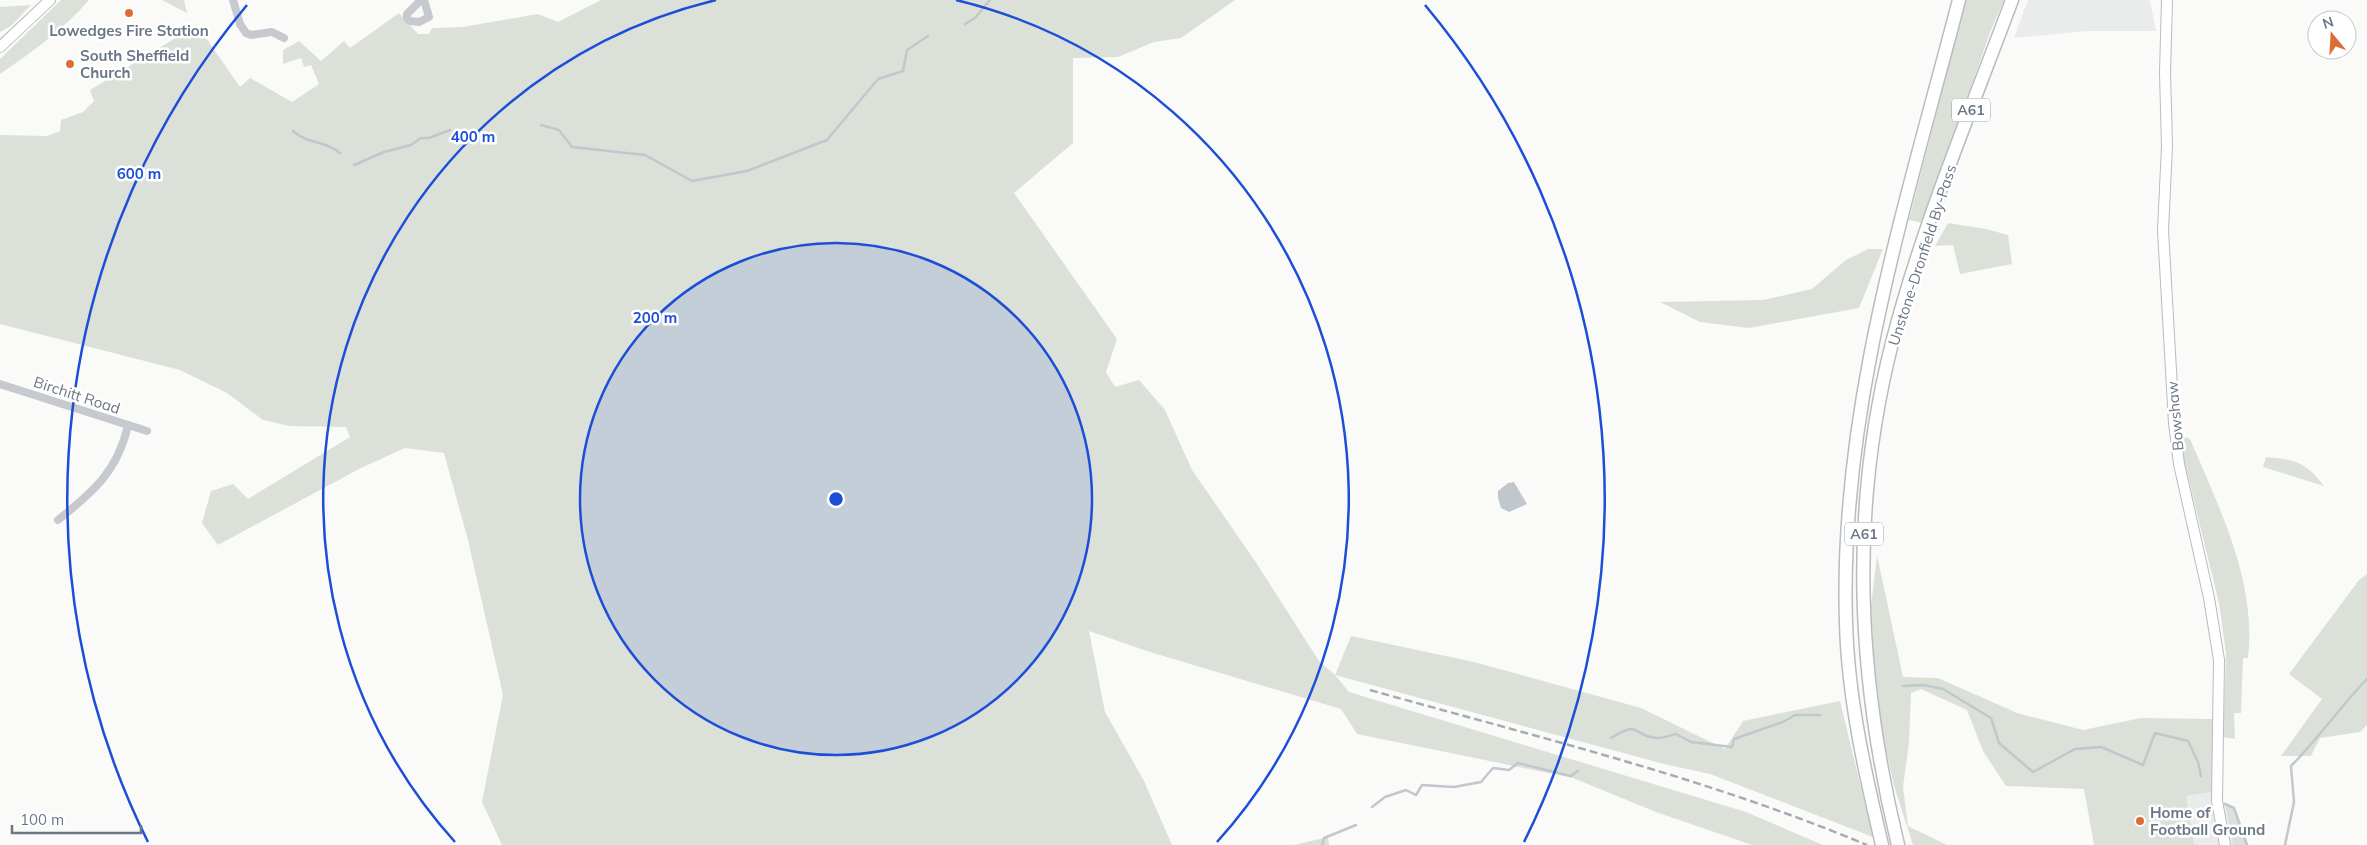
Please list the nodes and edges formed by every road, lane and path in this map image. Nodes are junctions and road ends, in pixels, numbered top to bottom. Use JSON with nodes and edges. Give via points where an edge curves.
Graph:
{"nodes":[{"id":1,"x":50,"y":0,"type":"edge"},
{"id":2,"x":233,"y":0,"type":"edge"},
{"id":3,"x":1959,"y":0,"type":"edge"},
{"id":4,"x":2012,"y":0,"type":"edge"},
{"id":5,"x":2160,"y":0,"type":"edge"},
{"id":6,"x":2167,"y":0,"type":"edge"},
{"id":7,"x":284,"y":38,"type":"dead end"},
{"id":8,"x":2166,"y":41,"type":"junction"},
{"id":9,"x":0,"y":47,"type":"edge"},
{"id":10,"x":0,"y":384,"type":"edge"},
{"id":11,"x":128,"y":425,"type":"junction"},
{"id":12,"x":146,"y":431,"type":"dead end"},
{"id":13,"x":58,"y":520,"type":"dead end"},
{"id":14,"x":1882,"y":845,"type":"edge"},
{"id":15,"x":1898,"y":845,"type":"edge"},
{"id":16,"x":2225,"y":845,"type":"edge"}],
"edges":[{"from":1,"to":9,"type":"main road"},
{"from":2,"to":7,"type":"street","via":[[246,33],[272,32]]},
{"from":3,"to":14,"type":"highway","name":"Unstone-Dronfield By-Pass","number":"A61","via":[[1893,251],[1860,405],[1851,479],[1846,624],[1860,748]]},
{"from":4,"to":15,"type":"highway","name":"Unstone-Dronfield By-Pass","number":"A61","via":[[1919,254],[1892,343],[1873,438],[1864,539],[1863,633],[1876,748]]},
{"from":5,"to":8,"type":"main road","name":"Bowshaw"},
{"from":6,"to":8,"type":"main road","name":"Bowshaw"},
{"from":8,"to":16,"type":"main road","name":"Bowshaw","via":[[2164,268],[2174,423],[2182,481],[2217,642],[2217,788]]},
{"from":10,"to":11,"type":"street","name":"Birchitt Road"},
{"from":11,"to":12,"type":"street","name":"Birchitt Road"},
{"from":11,"to":13,"type":"street","via":[[114,465],[94,490]]}]}
